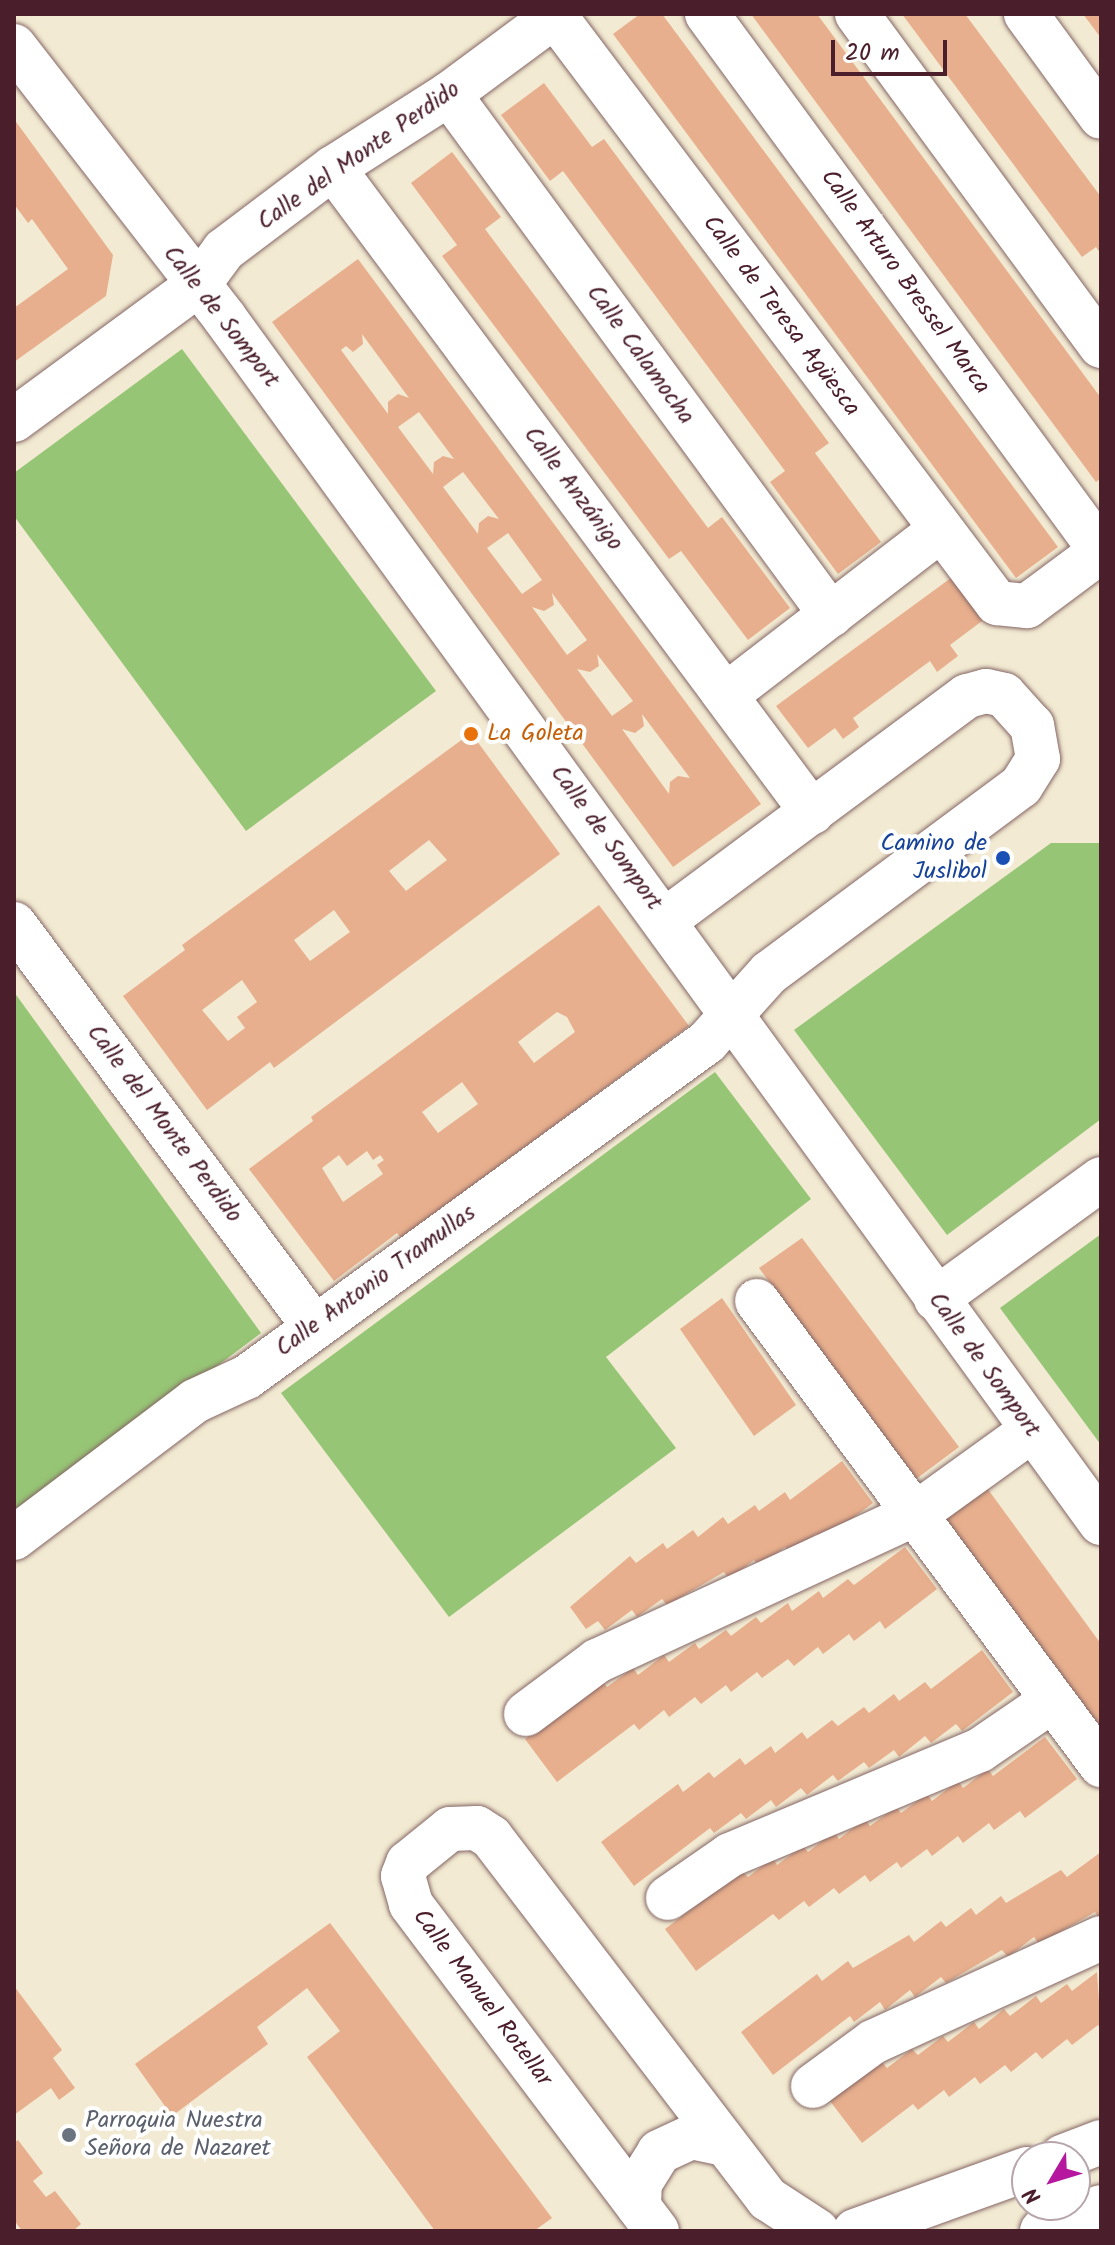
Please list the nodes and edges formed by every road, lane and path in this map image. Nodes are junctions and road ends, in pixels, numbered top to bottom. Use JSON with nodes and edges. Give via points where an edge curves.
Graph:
{"nodes":[{"id":1,"x":707,"y":14,"type":"edge"},
{"id":2,"x":857,"y":14,"type":"edge"},
{"id":3,"x":1026,"y":14,"type":"edge"},
{"id":4,"x":556,"y":15,"type":"edge"},
{"id":5,"x":14,"y":46,"type":"edge"},
{"id":6,"x":449,"y":94,"type":"junction"},
{"id":7,"x":1101,"y":117,"type":"edge"},
{"id":8,"x":333,"y":168,"type":"junction"},
{"id":9,"x":199,"y":284,"type":"junction"},
{"id":10,"x":1101,"y":346,"type":"edge"},
{"id":11,"x":14,"y":420,"type":"edge"},
{"id":12,"x":940,"y":530,"type":"junction"},
{"id":13,"x":1101,"y":551,"type":"edge"},
{"id":14,"x":831,"y":615,"type":"junction"},
{"id":15,"x":726,"y":695,"type":"junction"},
{"id":16,"x":812,"y":812,"type":"junction"},
{"id":17,"x":665,"y":920,"type":"junction"},
{"id":18,"x":14,"y":924,"type":"edge"},
{"id":19,"x":732,"y":1014,"type":"junction"},
{"id":20,"x":1101,"y":1179,"type":"edge"},
{"id":21,"x":936,"y":1299,"type":"junction"},
{"id":22,"x":757,"y":1301,"type":"dead end"},
{"id":23,"x":313,"y":1325,"type":"junction"},
{"id":24,"x":1032,"y":1430,"type":"junction"},
{"id":25,"x":917,"y":1513,"type":"junction"},
{"id":26,"x":1101,"y":1523,"type":"edge"},
{"id":27,"x":14,"y":1538,"type":"edge"},
{"id":28,"x":1053,"y":1700,"type":"junction"},
{"id":29,"x":526,"y":1714,"type":"dead end"},
{"id":30,"x":1101,"y":1765,"type":"edge"},
{"id":31,"x":668,"y":1898,"type":"dead end"},
{"id":32,"x":1101,"y":1938,"type":"edge"},
{"id":33,"x":813,"y":2086,"type":"dead end"},
{"id":34,"x":724,"y":2144,"type":"junction"},
{"id":35,"x":1011,"y":2175,"type":"edge"},
{"id":36,"x":1101,"y":2207,"type":"edge"},
{"id":37,"x":648,"y":2219,"type":"edge"},
{"id":38,"x":817,"y":2231,"type":"edge"},
{"id":39,"x":855,"y":2231,"type":"edge"},
{"id":40,"x":1042,"y":2231,"type":"edge"}],
"edges":[{"from":1,"to":13,"type":"street","name":"Calle Arturo Bressel Marca"},
{"from":2,"to":10,"type":"street"},
{"from":3,"to":7,"type":"street"},
{"from":4,"to":6,"type":"street","name":"Calle del Monte Perdido"},
{"from":4,"to":12,"type":"street","name":"Calle de Teresa Agüesca"},
{"from":5,"to":9,"type":"street","name":"Calle de Somport","via":[[141,216]]},
{"from":6,"to":8,"type":"street","name":"Calle del Monte Perdido"},
{"from":6,"to":14,"type":"street","name":"Calle Calamocha"},
{"from":8,"to":9,"type":"street","name":"Calle del Monte Perdido","via":[[224,250]]},
{"from":8,"to":15,"type":"street","name":"Calle Anzánigo"},
{"from":9,"to":11,"type":"street","name":"Calle del Monte Perdido"},
{"from":9,"to":17,"type":"street","name":"Calle de Somport"},
{"from":12,"to":13,"type":"street","name":"Calle de Teresa Agüesca","via":[[997,603],[1013,608],[1036,600]]},
{"from":12,"to":14,"type":"street"},
{"from":14,"to":15,"type":"street"},
{"from":15,"to":16,"type":"street","name":"Calle Anzánigo"},
{"from":16,"to":17,"type":"street"},
{"from":16,"to":19,"type":"street","name":"Calle Antonio Tramullas","via":[[967,696],[986,691],[1004,695],[1032,726],[1038,759],[1021,786],[769,973]]},
{"from":17,"to":19,"type":"street","name":"Calle de Somport"},
{"from":18,"to":23,"type":"street","name":"Calle del Monte Perdido"},
{"from":19,"to":21,"type":"street","name":"Calle de Somport"},
{"from":19,"to":23,"type":"street","name":"Calle Antonio Tramullas","via":[[707,1042]]},
{"from":20,"to":21,"type":"street"},
{"from":21,"to":24,"type":"street","name":"Calle de Somport"},
{"from":22,"to":25,"type":"street"},
{"from":23,"to":27,"type":"street","name":"Calle Antonio Tramullas","via":[[247,1377],[195,1401]]},
{"from":24,"to":25,"type":"street"},
{"from":24,"to":26,"type":"street","name":"Calle de Somport"},
{"from":25,"to":28,"type":"street"},
{"from":25,"to":29,"type":"street","via":[[597,1661]]},
{"from":28,"to":30,"type":"street"},
{"from":28,"to":31,"type":"street","via":[[980,1750],[730,1855]]},
{"from":32,"to":33,"type":"street","via":[[873,2042]]},
{"from":34,"to":37,"type":"street","name":"Calle Manuel Rotellar","via":[[691,2137],[659,2152],[640,2183]]},
{"from":34,"to":37,"type":"street","name":"Calle Manuel Rotellar","via":[[491,1837],[477,1828],[450,1829],[408,1863],[403,1876],[411,1904]]},
{"from":34,"to":38,"type":"street","name":"Calle Manuel Rotellar","via":[[768,2199]]},
{"from":35,"to":39,"type":"street"},
{"from":36,"to":40,"type":"street"}]}
